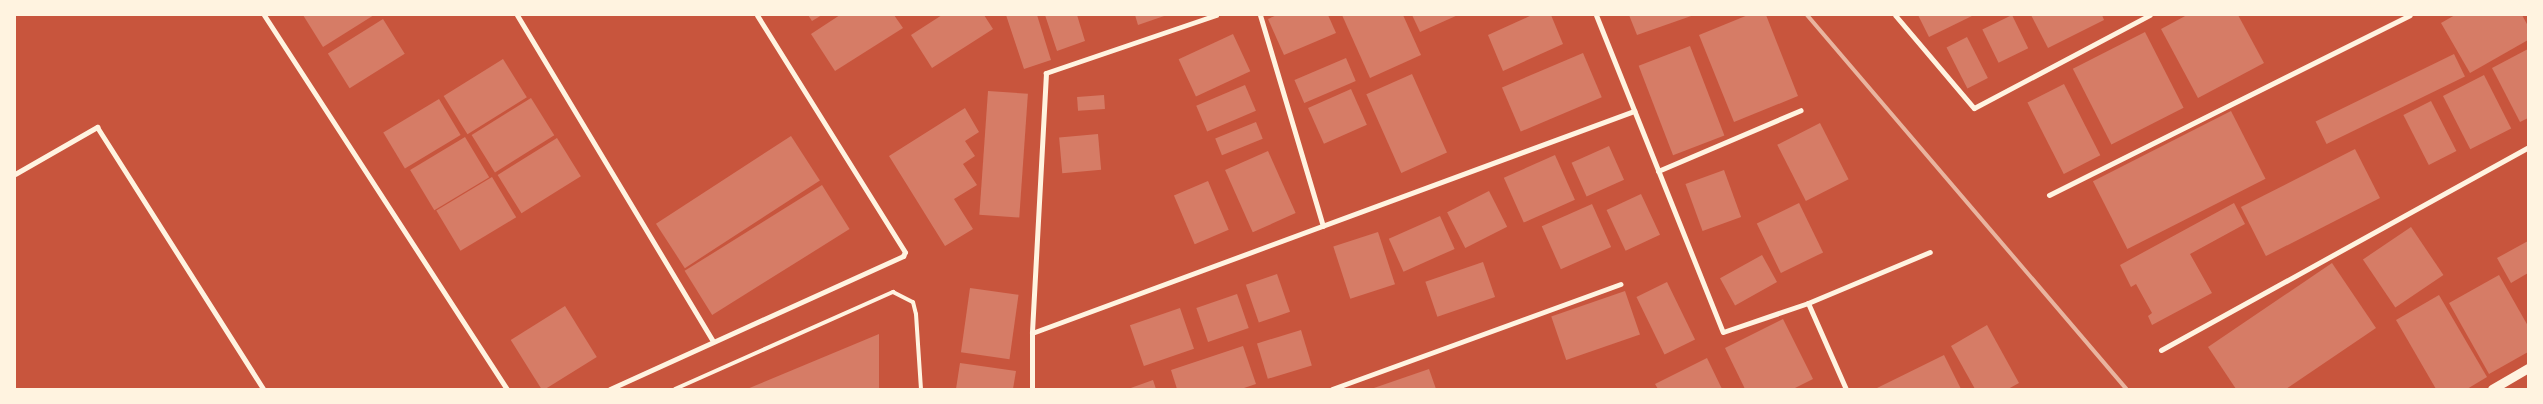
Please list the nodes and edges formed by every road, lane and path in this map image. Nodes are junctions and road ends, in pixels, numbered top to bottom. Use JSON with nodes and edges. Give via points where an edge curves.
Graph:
{"nodes":[{"id":1,"x":264,"y":15,"type":"edge"},
{"id":2,"x":517,"y":15,"type":"edge"},
{"id":3,"x":757,"y":15,"type":"edge"},
{"id":4,"x":1216,"y":15,"type":"edge"},
{"id":5,"x":1260,"y":15,"type":"edge"},
{"id":6,"x":1596,"y":15,"type":"edge"},
{"id":7,"x":1895,"y":15,"type":"edge"},
{"id":8,"x":2150,"y":15,"type":"edge"},
{"id":9,"x":2410,"y":15,"type":"edge"},
{"id":10,"x":1801,"y":110,"type":"dead end"},
{"id":11,"x":1634,"y":111,"type":"junction"},
{"id":12,"x":2528,"y":147,"type":"edge"},
{"id":13,"x":1658,"y":171,"type":"junction"},
{"id":14,"x":15,"y":174,"type":"edge"},
{"id":15,"x":2049,"y":195,"type":"dead end"},
{"id":16,"x":1323,"y":226,"type":"junction"},
{"id":17,"x":1930,"y":252,"type":"dead end"},
{"id":18,"x":1620,"y":284,"type":"dead end"},
{"id":19,"x":1808,"y":303,"type":"junction"},
{"id":20,"x":1032,"y":333,"type":"junction"},
{"id":21,"x":713,"y":341,"type":"junction"},
{"id":22,"x":2161,"y":350,"type":"dead end"},
{"id":23,"x":2528,"y":368,"type":"edge"},
{"id":24,"x":263,"y":389,"type":"edge"},
{"id":25,"x":507,"y":389,"type":"edge"},
{"id":26,"x":610,"y":389,"type":"edge"},
{"id":27,"x":675,"y":389,"type":"edge"},
{"id":28,"x":920,"y":389,"type":"edge"},
{"id":29,"x":1032,"y":389,"type":"edge"},
{"id":30,"x":1332,"y":389,"type":"edge"},
{"id":31,"x":1846,"y":389,"type":"edge"},
{"id":32,"x":2492,"y":389,"type":"edge"}],
"edges":[{"from":1,"to":25,"type":"street"},
{"from":2,"to":21,"type":"street"},
{"from":3,"to":21,"type":"street","via":[[905,252],[903,256]]},
{"from":4,"to":20,"type":"street","via":[[1046,73]]},
{"from":5,"to":16,"type":"street"},
{"from":6,"to":11,"type":"street"},
{"from":7,"to":8,"type":"street","via":[[1974,108]]},
{"from":9,"to":15,"type":"street"},
{"from":10,"to":13,"type":"street"},
{"from":11,"to":13,"type":"street"},
{"from":11,"to":16,"type":"street"},
{"from":12,"to":22,"type":"street"},
{"from":13,"to":19,"type":"street","via":[[1723,332]]},
{"from":14,"to":24,"type":"street","via":[[97,127]]},
{"from":16,"to":20,"type":"street"},
{"from":17,"to":19,"type":"street"},
{"from":18,"to":30,"type":"street"},
{"from":19,"to":31,"type":"street"},
{"from":20,"to":29,"type":"street"},
{"from":21,"to":26,"type":"street"},
{"from":23,"to":32,"type":"street"},
{"from":27,"to":28,"type":"lane","via":[[893,292],[913,302]]}]}
